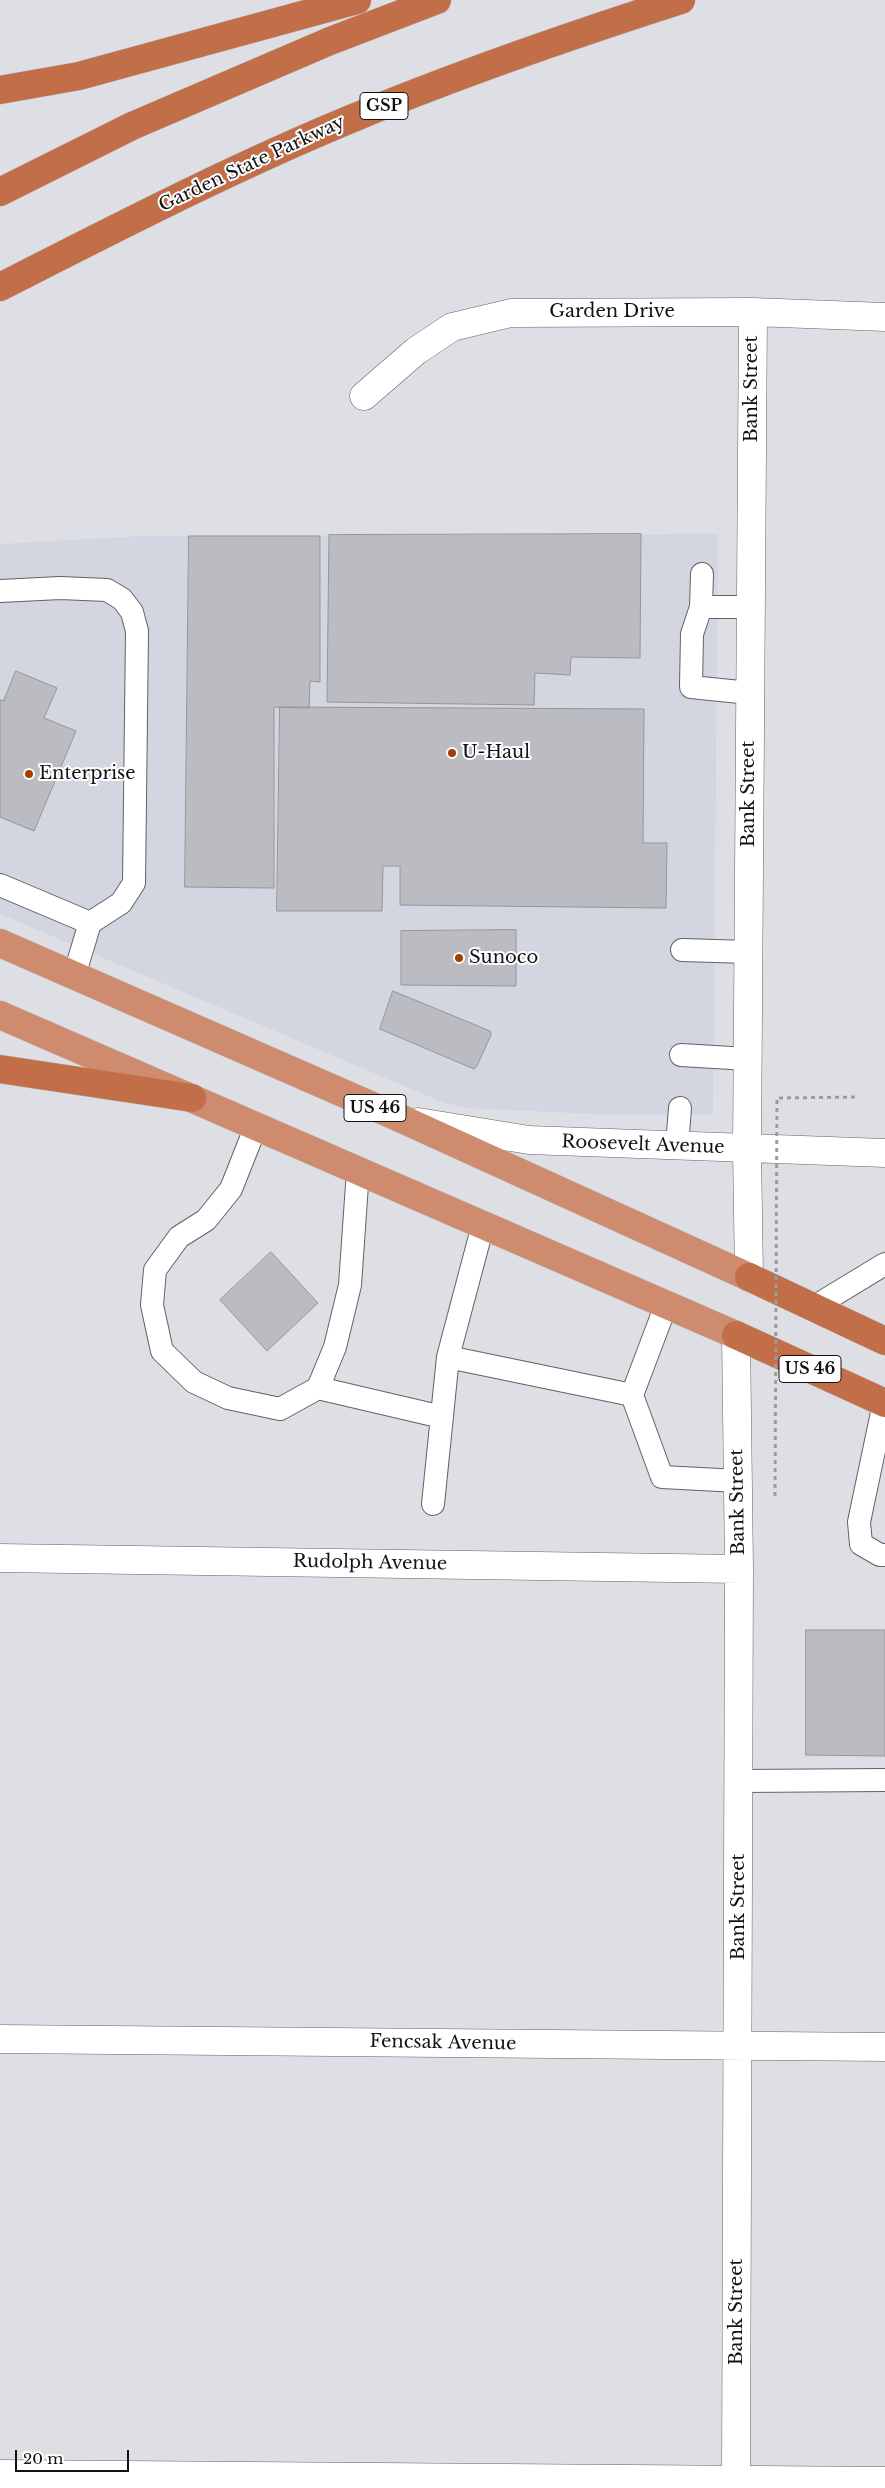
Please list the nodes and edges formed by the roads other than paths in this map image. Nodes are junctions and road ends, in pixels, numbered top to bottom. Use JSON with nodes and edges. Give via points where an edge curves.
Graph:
{"nodes":[{"id":1,"x":357,"y":0,"type":"edge"},
{"id":2,"x":437,"y":0,"type":"edge"},
{"id":3,"x":681,"y":0,"type":"edge"},
{"id":4,"x":0,"y":90,"type":"edge"},
{"id":5,"x":0,"y":192,"type":"edge"},
{"id":6,"x":0,"y":287,"type":"edge"},
{"id":7,"x":753,"y":312,"type":"junction"},
{"id":8,"x":885,"y":317,"type":"edge"},
{"id":9,"x":364,"y":396,"type":"dead end"},
{"id":10,"x":702,"y":574,"type":"dead end"},
{"id":11,"x":0,"y":591,"type":"edge"},
{"id":12,"x":701,"y":607,"type":"junction"},
{"id":13,"x":751,"y":607,"type":"junction"},
{"id":14,"x":750,"y":693,"type":"junction"},
{"id":15,"x":0,"y":885,"type":"edge"},
{"id":16,"x":90,"y":923,"type":"junction"},
{"id":17,"x":0,"y":943,"type":"edge"},
{"id":18,"x":682,"y":950,"type":"dead end"},
{"id":19,"x":748,"y":952,"type":"junction"},
{"id":20,"x":74,"y":976,"type":"junction"},
{"id":21,"x":0,"y":1015,"type":"edge"},
{"id":22,"x":681,"y":1055,"type":"dead end"},
{"id":23,"x":748,"y":1059,"type":"junction"},
{"id":24,"x":0,"y":1069,"type":"edge"},
{"id":25,"x":192,"y":1098,"type":"junction"},
{"id":26,"x":680,"y":1108,"type":"dead end"},
{"id":27,"x":402,"y":1119,"type":"junction"},
{"id":28,"x":256,"y":1126,"type":"junction"},
{"id":29,"x":677,"y":1146,"type":"junction"},
{"id":30,"x":747,"y":1150,"type":"junction"},
{"id":31,"x":885,"y":1153,"type":"edge"},
{"id":32,"x":358,"y":1170,"type":"junction"},
{"id":33,"x":483,"y":1225,"type":"junction"},
{"id":34,"x":885,"y":1264,"type":"edge"},
{"id":35,"x":749,"y":1276,"type":"junction"},
{"id":36,"x":666,"y":1305,"type":"junction"},
{"id":37,"x":814,"y":1307,"type":"junction"},
{"id":38,"x":736,"y":1335,"type":"junction"},
{"id":39,"x":885,"y":1342,"type":"edge"},
{"id":40,"x":448,"y":1357,"type":"junction"},
{"id":41,"x":318,"y":1388,"type":"junction"},
{"id":42,"x":632,"y":1395,"type":"junction"},
{"id":43,"x":884,"y":1403,"type":"edge"},
{"id":44,"x":442,"y":1417,"type":"junction"},
{"id":45,"x":738,"y":1481,"type":"junction"},
{"id":46,"x":433,"y":1504,"type":"dead end"},
{"id":47,"x":885,"y":1555,"type":"edge"},
{"id":48,"x":0,"y":1558,"type":"edge"},
{"id":49,"x":739,"y":1569,"type":"junction"},
{"id":50,"x":885,"y":1780,"type":"edge"},
{"id":51,"x":739,"y":1781,"type":"junction"},
{"id":52,"x":0,"y":2039,"type":"edge"},
{"id":53,"x":739,"y":2046,"type":"junction"},
{"id":54,"x":885,"y":2047,"type":"edge"},
{"id":55,"x":0,"y":2474,"type":"edge"},
{"id":56,"x":736,"y":2479,"type":"junction"},
{"id":57,"x":885,"y":2481,"type":"edge"}],
"edges":[{"from":1,"to":4,"type":"highway","via":[[79,76]]},
{"from":2,"to":5,"type":"highway","via":[[330,41],[132,126]]},
{"from":3,"to":6,"type":"highway","name":"Garden State Parkway","number":"GSP","via":[[552,42],[357,116],[170,201]]},
{"from":7,"to":8,"type":"street","name":"Garden Drive"},
{"from":7,"to":9,"type":"street","name":"Garden Drive","via":[[511,313],[452,327],[416,351]]},
{"from":7,"to":13,"type":"street","name":"Bank Street"},
{"from":10,"to":12,"type":"lane"},
{"from":11,"to":16,"type":"lane","via":[[107,590],[132,612],[137,631],[134,883],[121,903]]},
{"from":12,"to":13,"type":"lane"},
{"from":12,"to":14,"type":"lane","via":[[692,634],[690,687]]},
{"from":13,"to":14,"type":"street","name":"Bank Street"},
{"from":14,"to":19,"type":"street","name":"Bank Street"},
{"from":15,"to":16,"type":"lane"},
{"from":16,"to":20,"type":"lane"},
{"from":17,"to":20,"type":"highway","number":"US 46"},
{"from":18,"to":19,"type":"lane"},
{"from":19,"to":23,"type":"street","name":"Bank Street"},
{"from":20,"to":27,"type":"highway","number":"US 46"},
{"from":21,"to":25,"type":"highway","number":"US 46"},
{"from":22,"to":23,"type":"lane"},
{"from":23,"to":30,"type":"street","name":"Bank Street"},
{"from":24,"to":25,"type":"highway"},
{"from":25,"to":28,"type":"highway","number":"US 46"},
{"from":26,"to":29,"type":"lane"},
{"from":27,"to":29,"type":"street","name":"Roosevelt Avenue","via":[[529,1140]]},
{"from":27,"to":35,"type":"highway","number":"US 46"},
{"from":28,"to":32,"type":"highway","number":"US 46"},
{"from":28,"to":41,"type":"lane","via":[[231,1189],[206,1220],[179,1237],[155,1270],[152,1305],[162,1352],[194,1382],[228,1398],[280,1409]]},
{"from":29,"to":30,"type":"street","name":"Roosevelt Avenue"},
{"from":30,"to":31,"type":"street","name":"Roosevelt Avenue"},
{"from":30,"to":35,"type":"street","name":"Bank Street"},
{"from":32,"to":33,"type":"highway","number":"US 46"},
{"from":32,"to":41,"type":"lane","via":[[350,1286],[334,1347]]},
{"from":33,"to":36,"type":"highway","number":"US 46"},
{"from":33,"to":40,"type":"lane"},
{"from":34,"to":37,"type":"lane"},
{"from":35,"to":37,"type":"highway","number":"US 46"},
{"from":36,"to":38,"type":"highway","number":"US 46"},
{"from":36,"to":42,"type":"lane"},
{"from":37,"to":39,"type":"highway","number":"US 46"},
{"from":38,"to":43,"type":"highway","number":"US 46"},
{"from":38,"to":45,"type":"street","name":"Bank Street"},
{"from":40,"to":42,"type":"lane"},
{"from":40,"to":44,"type":"lane"},
{"from":41,"to":44,"type":"lane"},
{"from":42,"to":45,"type":"lane","via":[[662,1477]]},
{"from":43,"to":47,"type":"lane","via":[[858,1522],[861,1544]]},
{"from":44,"to":46,"type":"lane"},
{"from":45,"to":49,"type":"street","name":"Bank Street"},
{"from":48,"to":49,"type":"street","name":"Rudolph Avenue"},
{"from":49,"to":51,"type":"street","name":"Bank Street"},
{"from":50,"to":51,"type":"lane"},
{"from":51,"to":53,"type":"street","name":"Bank Street"},
{"from":52,"to":53,"type":"street","name":"Fencsak Avenue"},
{"from":53,"to":54,"type":"street","name":"Fencsak Avenue"},
{"from":53,"to":56,"type":"street","name":"Bank Street"},
{"from":55,"to":56,"type":"street"},
{"from":56,"to":57,"type":"street"}]}
